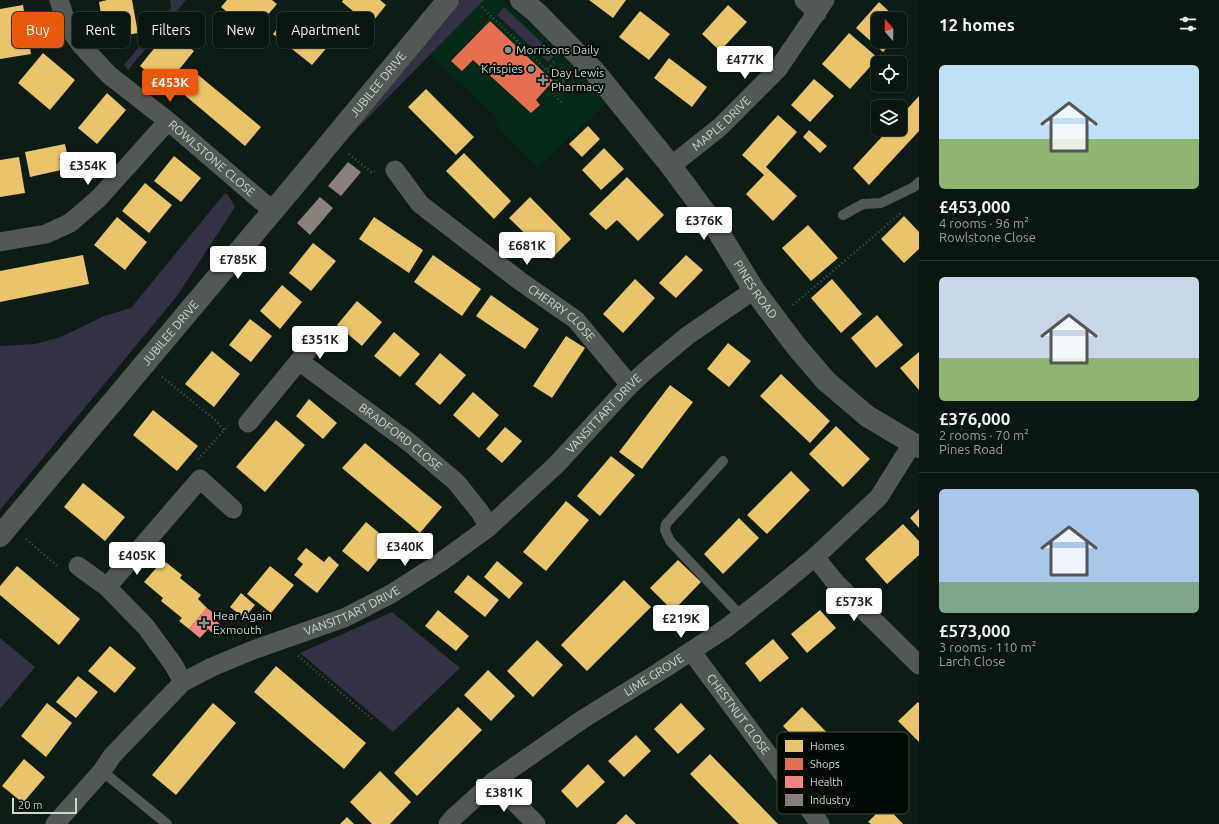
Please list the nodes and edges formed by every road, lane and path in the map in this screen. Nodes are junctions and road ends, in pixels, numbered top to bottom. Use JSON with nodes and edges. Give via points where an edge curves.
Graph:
{"nodes":[{"id":1,"x":59,"y":0,"type":"edge"},
{"id":2,"x":448,"y":0,"type":"edge"},
{"id":3,"x":521,"y":0,"type":"edge"},
{"id":4,"x":816,"y":4,"type":"edge"},
{"id":5,"x":482,"y":7,"type":"dead end"},
{"id":6,"x":573,"y":71,"type":"dead end"},
{"id":7,"x":558,"y":87,"type":"junction"},
{"id":8,"x":562,"y":103,"type":"dead end"},
{"id":9,"x":168,"y":121,"type":"junction"},
{"id":10,"x":345,"y":150,"type":"dead end"},
{"id":11,"x":358,"y":162,"type":"dead end"},
{"id":12,"x":671,"y":166,"type":"junction"},
{"id":13,"x":395,"y":170,"type":"dead end"},
{"id":14,"x":919,"y":182,"type":"edge"},
{"id":15,"x":908,"y":207,"type":"dead end"},
{"id":16,"x":273,"y":211,"type":"junction"},
{"id":17,"x":843,"y":215,"type":"dead end"},
{"id":18,"x":0,"y":242,"type":"edge"},
{"id":19,"x":754,"y":290,"type":"junction"},
{"id":20,"x":776,"y":319,"type":"junction"},
{"id":21,"x":318,"y":338,"type":"dead end"},
{"id":22,"x":299,"y":361,"type":"junction"},
{"id":23,"x":144,"y":364,"type":"junction"},
{"id":24,"x":630,"y":385,"type":"junction"},
{"id":25,"x":248,"y":423,"type":"dead end"},
{"id":26,"x":224,"y":430,"type":"dead end"},
{"id":27,"x":915,"y":446,"type":"edge"},
{"id":28,"x":723,"y":461,"type":"dead end"},
{"id":29,"x":233,"y":509,"type":"dead end"},
{"id":30,"x":490,"y":527,"type":"junction"},
{"id":31,"x":0,"y":536,"type":"edge"},
{"id":32,"x":26,"y":539,"type":"dead end"},
{"id":33,"x":814,"y":557,"type":"junction"},
{"id":34,"x":55,"y":565,"type":"dead end"},
{"id":35,"x":78,"y":566,"type":"dead end"},
{"id":36,"x":107,"y":587,"type":"junction"},
{"id":37,"x":741,"y":616,"type":"junction"},
{"id":38,"x":292,"y":637,"type":"junction"},
{"id":39,"x":691,"y":651,"type":"junction"},
{"id":40,"x":919,"y":664,"type":"edge"},
{"id":41,"x":183,"y":682,"type":"junction"},
{"id":42,"x":373,"y":720,"type":"dead end"},
{"id":43,"x":777,"y":770,"type":"edge"},
{"id":44,"x":102,"y":771,"type":"junction"},
{"id":45,"x":494,"y":781,"type":"junction"},
{"id":46,"x":55,"y":824,"type":"edge"},
{"id":47,"x":168,"y":824,"type":"edge"},
{"id":48,"x":448,"y":824,"type":"edge"},
{"id":49,"x":536,"y":824,"type":"edge"}],
"edges":[{"from":1,"to":9,"type":"street","name":"ROWLSTONE CLOSE","via":[[67,25],[81,45],[109,75]]},
{"from":2,"to":16,"type":"street","name":"JUBILEE DRIVE"},
{"from":3,"to":12,"type":"street","name":"PINES ROAD","via":[[595,72]]},
{"from":4,"to":12,"type":"street","name":"MAPLE DRIVE","via":[[778,69],[720,127]]},
{"from":5,"to":7,"type":"path","via":[[556,78]]},
{"from":6,"to":7,"type":"path"},
{"from":7,"to":8,"type":"path","via":[[552,92]]},
{"from":9,"to":16,"type":"street","name":"ROWLSTONE CLOSE"},
{"from":9,"to":18,"type":"street","via":[[99,198],[70,223],[46,234]]},
{"from":10,"to":11,"type":"path"},
{"from":12,"to":19,"type":"street","name":"PINES ROAD","via":[[713,224]]},
{"from":13,"to":24,"type":"street","name":"CHERRY CLOSE","via":[[420,204],[520,281],[576,320]]},
{"from":14,"to":17,"type":"lane","via":[[914,187],[880,203],[863,204]]},
{"from":15,"to":20,"type":"path"},
{"from":16,"to":23,"type":"street","name":"JUBILEE DRIVE"},
{"from":19,"to":20,"type":"street","name":"PINES ROAD"},
{"from":19,"to":24,"type":"street","name":"VANSITTART DRIVE","via":[[687,336]]},
{"from":20,"to":27,"type":"street","name":"PINES ROAD","via":[[826,381],[867,416]]},
{"from":21,"to":22,"type":"street"},
{"from":22,"to":25,"type":"street"},
{"from":22,"to":30,"type":"street","name":"BRADFORD CLOSE","via":[[410,443],[456,482]]},
{"from":23,"to":26,"type":"path","via":[[214,419]]},
{"from":23,"to":31,"type":"street","name":"JUBILEE DRIVE"},
{"from":24,"to":30,"type":"street","name":"VANSITTART DRIVE","via":[[556,465]]},
{"from":27,"to":33,"type":"street","name":"LIME GROVE","via":[[879,497]]},
{"from":28,"to":37,"type":"lane","via":[[666,524],[665,530],[670,541]]},
{"from":29,"to":36,"type":"street","via":[[200,479]]},
{"from":30,"to":38,"type":"street","name":"VANSITTART DRIVE","via":[[391,594],[344,618]]},
{"from":32,"to":34,"type":"path"},
{"from":33,"to":37,"type":"street","name":"LIME GROVE"},
{"from":33,"to":40,"type":"street","via":[[834,582]]},
{"from":35,"to":36,"type":"street"},
{"from":36,"to":41,"type":"street","via":[[146,627]]},
{"from":37,"to":39,"type":"street","name":"LIME GROVE"},
{"from":38,"to":41,"type":"street","name":"VANSITTART DRIVE","via":[[218,664]]},
{"from":38,"to":42,"type":"path","via":[[297,654]]},
{"from":39,"to":43,"type":"street","name":"CHESTNUT CLOSE"},
{"from":39,"to":45,"type":"street","name":"LIME GROVE","via":[[583,719]]},
{"from":41,"to":44,"type":"street","name":"VANSITTART DRIVE","via":[[112,756]]},
{"from":44,"to":46,"type":"street","name":"VANSITTART DRIVE"},
{"from":44,"to":47,"type":"lane"},
{"from":45,"to":48,"type":"street","name":"LIME GROVE"},
{"from":45,"to":49,"type":"street"}]}
